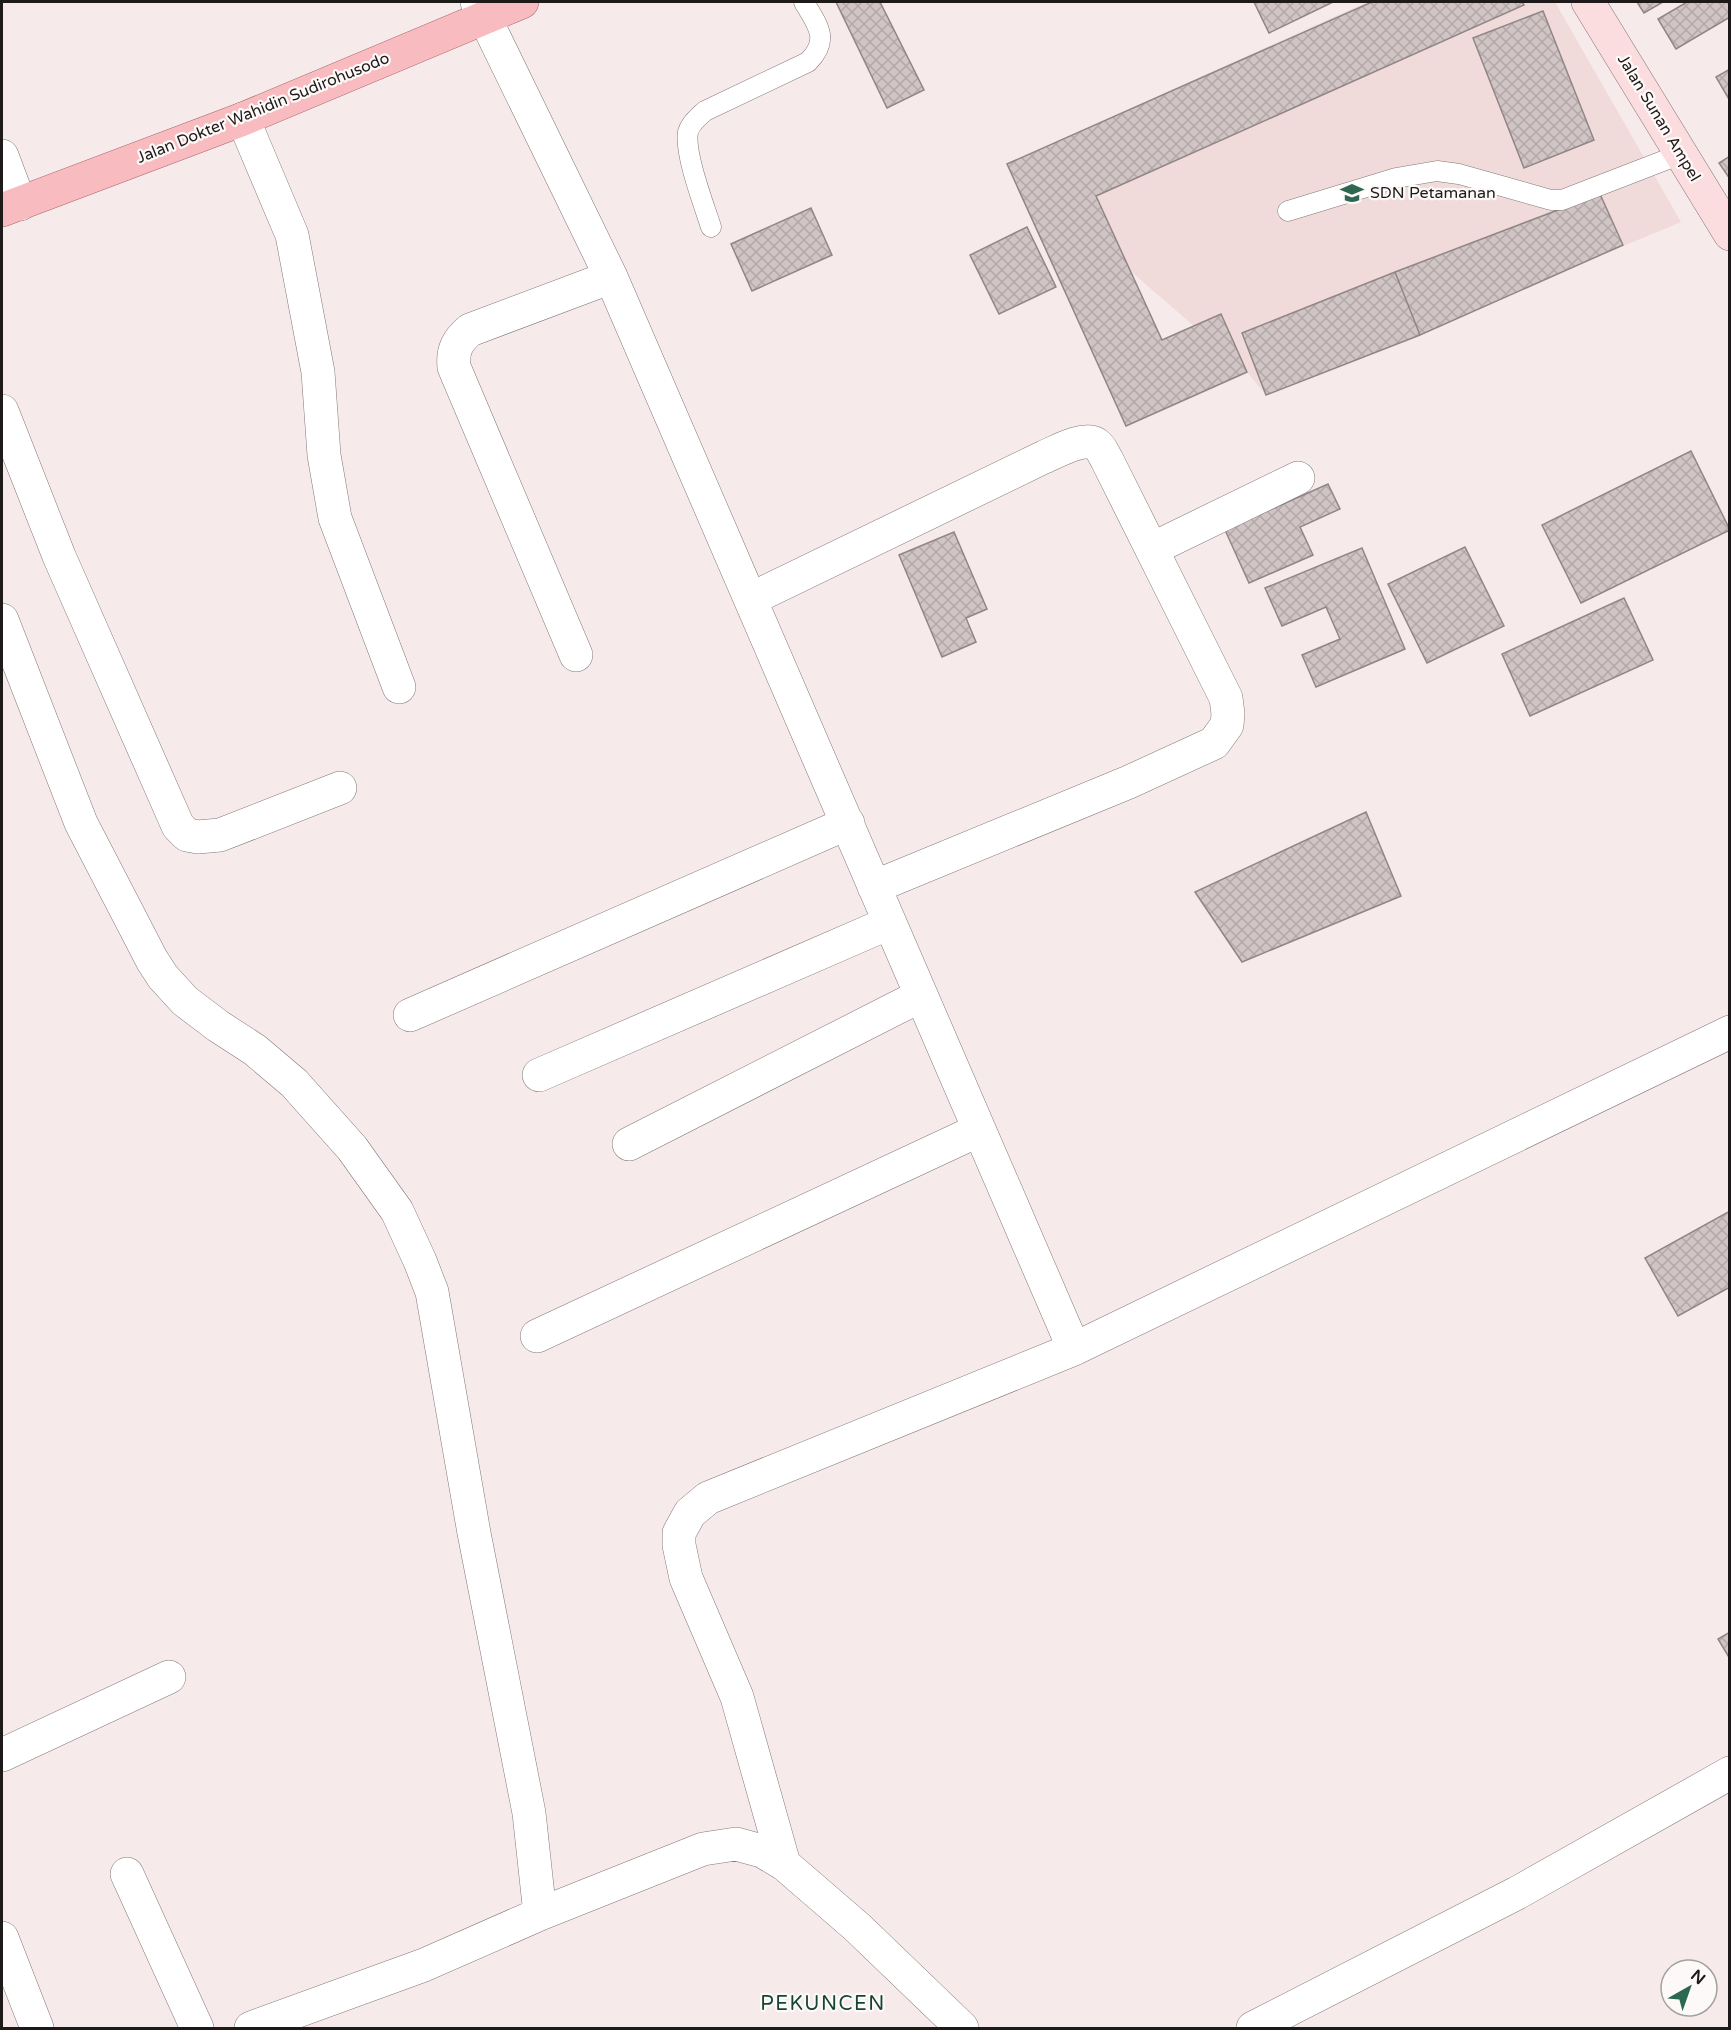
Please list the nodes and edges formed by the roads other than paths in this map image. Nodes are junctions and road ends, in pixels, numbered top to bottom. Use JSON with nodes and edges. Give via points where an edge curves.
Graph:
{"nodes":[{"id":1,"x":522,"y":2,"type":"edge"},
{"id":2,"x":804,"y":2,"type":"edge"},
{"id":3,"x":1588,"y":2,"type":"edge"},
{"id":4,"x":480,"y":9,"type":"edge"},
{"id":5,"x":243,"y":119,"type":"junction"},
{"id":6,"x":1681,"y":154,"type":"junction"},
{"id":7,"x":2,"y":156,"type":"edge"},
{"id":8,"x":11,"y":207,"type":"edge"},
{"id":9,"x":1288,"y":211,"type":"dead end"},
{"id":10,"x":711,"y":227,"type":"dead end"},
{"id":11,"x":1730,"y":234,"type":"edge"},
{"id":12,"x":611,"y":277,"type":"junction"},
{"id":13,"x":2,"y":411,"type":"edge"},
{"id":14,"x":1298,"y":478,"type":"dead end"},
{"id":15,"x":1152,"y":549,"type":"junction"},
{"id":16,"x":751,"y":599,"type":"junction"},
{"id":17,"x":2,"y":620,"type":"edge"},
{"id":18,"x":576,"y":655,"type":"dead end"},
{"id":19,"x":399,"y":687,"type":"dead end"},
{"id":20,"x":340,"y":788,"type":"dead end"},
{"id":21,"x":848,"y":823,"type":"junction"},
{"id":22,"x":874,"y":887,"type":"junction"},
{"id":23,"x":889,"y":923,"type":"junction"},
{"id":24,"x":920,"y":996,"type":"junction"},
{"id":25,"x":410,"y":1015,"type":"dead end"},
{"id":26,"x":1730,"y":1032,"type":"edge"},
{"id":27,"x":539,"y":1075,"type":"dead end"},
{"id":28,"x":979,"y":1130,"type":"junction"},
{"id":29,"x":629,"y":1144,"type":"dead end"},
{"id":30,"x":537,"y":1336,"type":"dead end"},
{"id":31,"x":1074,"y":1349,"type":"junction"},
{"id":32,"x":169,"y":1677,"type":"dead end"},
{"id":33,"x":2,"y":1755,"type":"edge"},
{"id":34,"x":1730,"y":1773,"type":"edge"},
{"id":35,"x":784,"y":1864,"type":"junction"},
{"id":36,"x":127,"y":1874,"type":"dead end"},
{"id":37,"x":540,"y":1914,"type":"junction"},
{"id":38,"x":2,"y":1938,"type":"edge"},
{"id":39,"x":37,"y":2028,"type":"edge"},
{"id":40,"x":198,"y":2028,"type":"edge"},
{"id":41,"x":251,"y":2028,"type":"edge"},
{"id":42,"x":962,"y":2028,"type":"edge"},
{"id":43,"x":1254,"y":2028,"type":"edge"}],
"edges":[{"from":1,"to":4,"type":"main road","name":"Jalan Dokter Wahidin Sudirohusodo"},
{"from":2,"to":10,"type":"lane","via":[[821,31],[818,52],[808,62],[705,111],[688,131],[690,154]]},
{"from":3,"to":6,"type":"main road","name":"Jalan Sunan Ampel"},
{"from":4,"to":5,"type":"main road","name":"Jalan Dokter Wahidin Sudirohusodo"},
{"from":4,"to":12,"type":"street"},
{"from":5,"to":8,"type":"main road","name":"Jalan Dokter Wahidin Sudirohusodo"},
{"from":5,"to":19,"type":"street","via":[[292,235],[318,372],[324,455],[335,518]]},
{"from":6,"to":9,"type":"lane","via":[[1562,200],[1437,171],[1396,178]]},
{"from":6,"to":11,"type":"main road","name":"Jalan Sunan Ampel"},
{"from":7,"to":8,"type":"street"},
{"from":12,"to":16,"type":"street"},
{"from":12,"to":18,"type":"street","via":[[470,330],[460,339],[452,357]]},
{"from":13,"to":20,"type":"street","via":[[59,556],[178,826],[187,835],[220,835]]},
{"from":14,"to":15,"type":"street"},
{"from":15,"to":16,"type":"street","via":[[1107,460],[1098,445],[1090,441],[1075,443],[1044,457]]},
{"from":15,"to":22,"type":"street","via":[[1226,698],[1227,725],[1214,743]]},
{"from":16,"to":21,"type":"street"},
{"from":17,"to":37,"type":"street","via":[[81,823],[163,977],[185,1000],[294,1083],[352,1148],[397,1211],[420,1261],[432,1292],[529,1813]]},
{"from":21,"to":22,"type":"street"},
{"from":21,"to":25,"type":"street"},
{"from":22,"to":23,"type":"street"},
{"from":23,"to":24,"type":"street"},
{"from":23,"to":27,"type":"street"},
{"from":24,"to":28,"type":"street"},
{"from":24,"to":29,"type":"street"},
{"from":26,"to":31,"type":"street"},
{"from":28,"to":30,"type":"street"},
{"from":28,"to":31,"type":"street"},
{"from":31,"to":35,"type":"street","via":[[708,1498],[684,1522],[679,1545],[686,1578],[737,1697]]},
{"from":32,"to":33,"type":"street"},
{"from":34,"to":43,"type":"street","via":[[1517,1893]]},
{"from":35,"to":37,"type":"street","via":[[762,1851],[736,1844],[703,1849]]},
{"from":35,"to":42,"type":"street","via":[[857,1927]]},
{"from":36,"to":40,"type":"street"},
{"from":37,"to":41,"type":"street","via":[[424,1965]]},
{"from":38,"to":39,"type":"street"}]}
